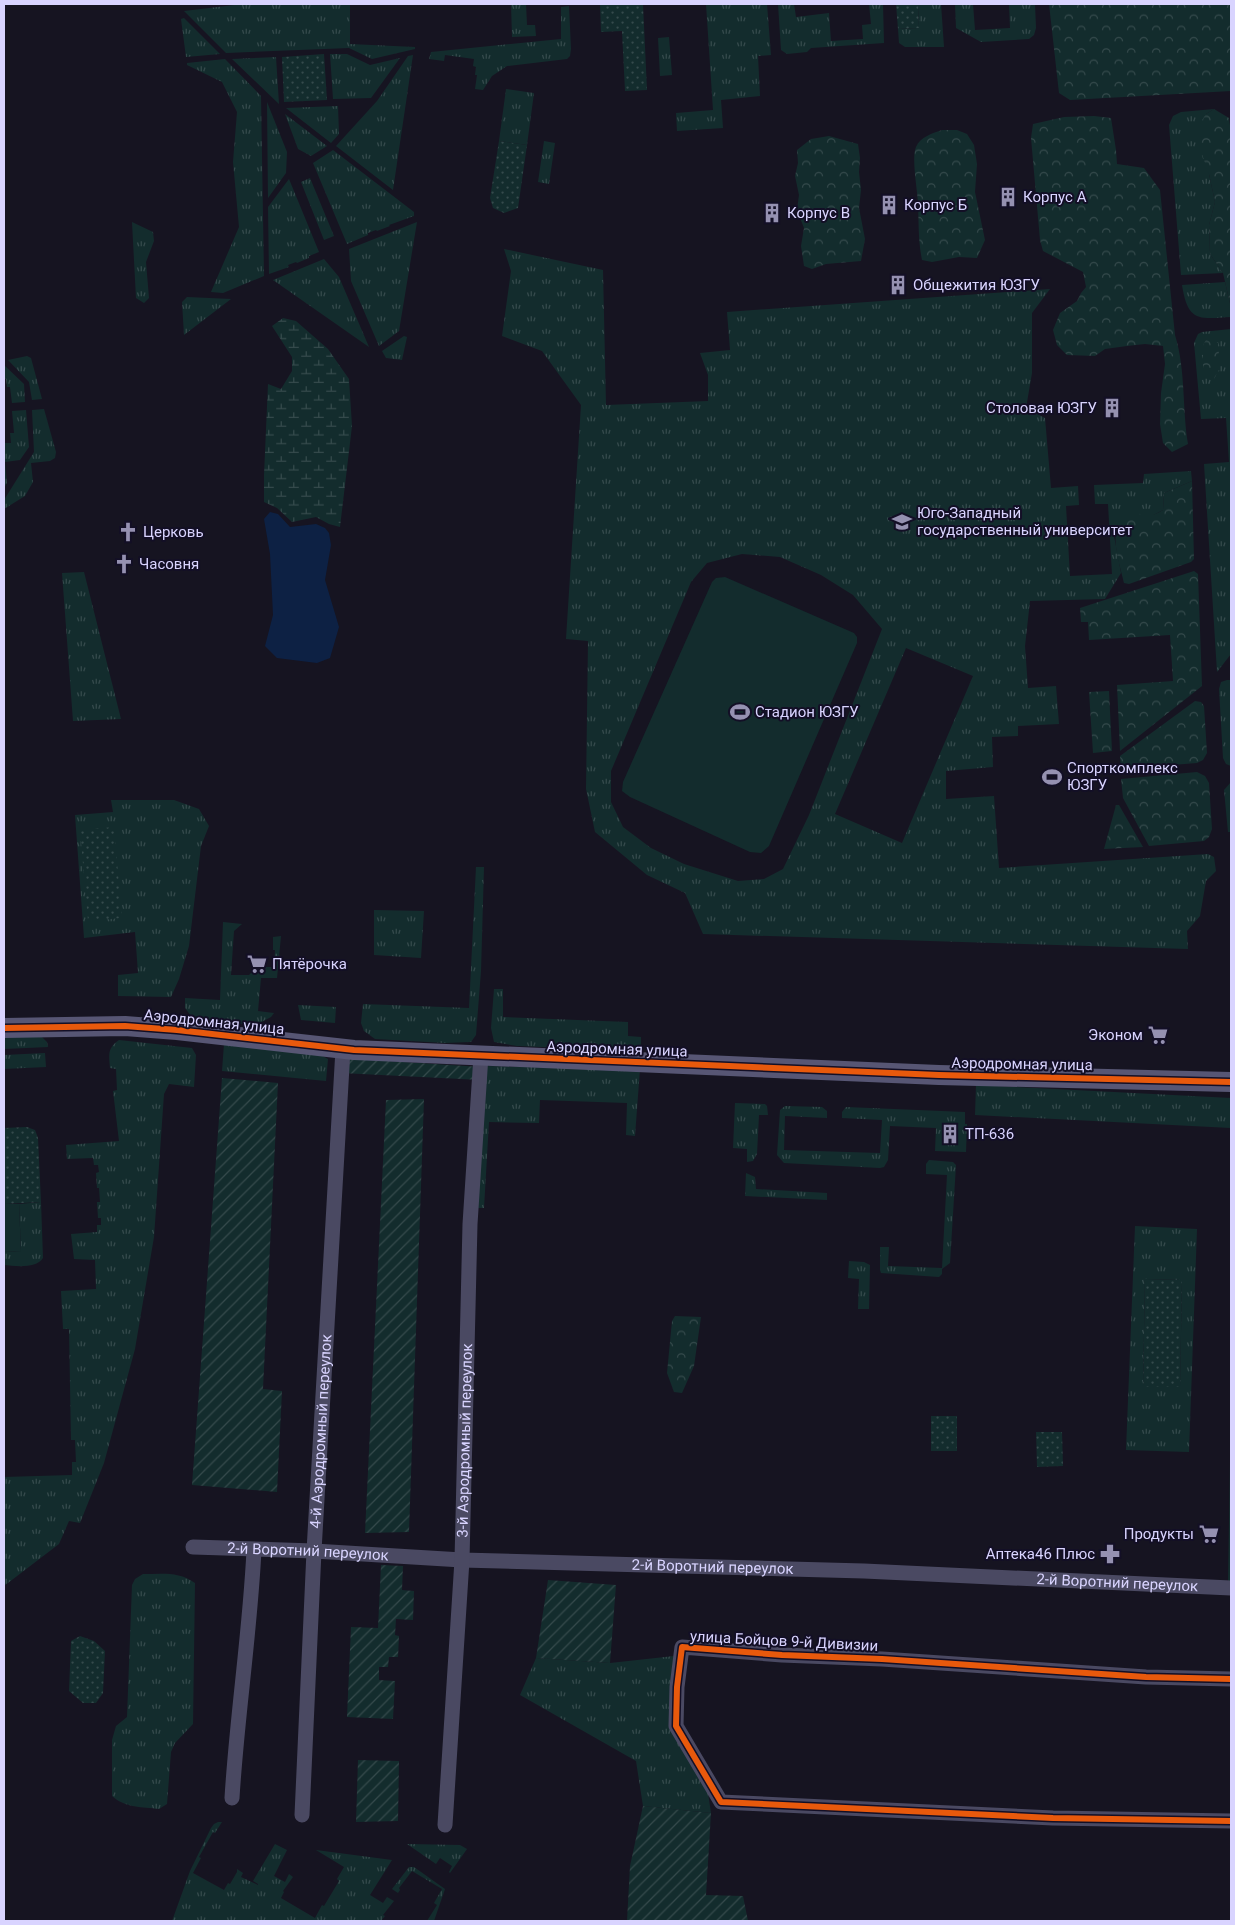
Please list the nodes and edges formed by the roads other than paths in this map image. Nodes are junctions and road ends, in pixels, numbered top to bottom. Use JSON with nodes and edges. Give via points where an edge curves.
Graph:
{"nodes":[{"id":1,"x":4,"y":1028,"type":"edge"},
{"id":2,"x":343,"y":1050,"type":"junction"},
{"id":3,"x":481,"y":1056,"type":"junction"},
{"id":4,"x":1231,"y":1082,"type":"edge"},
{"id":5,"x":193,"y":1547,"type":"dead end"},
{"id":6,"x":254,"y":1550,"type":"junction"},
{"id":7,"x":314,"y":1551,"type":"junction"},
{"id":8,"x":462,"y":1560,"type":"junction"},
{"id":9,"x":1231,"y":1588,"type":"edge"},
{"id":10,"x":1231,"y":1679,"type":"edge"},
{"id":11,"x":232,"y":1798,"type":"dead end"},
{"id":12,"x":302,"y":1815,"type":"dead end"},
{"id":13,"x":1231,"y":1821,"type":"edge"},
{"id":14,"x":445,"y":1825,"type":"dead end"}],
"edges":[{"from":1,"to":2,"type":"street","name":"Аэродромная улица","via":[[160,1028]]},
{"from":2,"to":3,"type":"street","name":"Аэродромная улица"},
{"from":2,"to":7,"type":"street","name":"4-й Аэродромный переулок"},
{"from":3,"to":4,"type":"street","name":"Аэродромная улица","via":[[939,1075]]},
{"from":3,"to":8,"type":"street","name":"3-й Аэродромный переулок","via":[[470,1224]]},
{"from":5,"to":6,"type":"street","name":"2-й Воротний переулок"},
{"from":6,"to":7,"type":"street","name":"2-й Воротний переулок"},
{"from":6,"to":11,"type":"street"},
{"from":7,"to":8,"type":"street","name":"2-й Воротний переулок"},
{"from":7,"to":12,"type":"street","name":"4-й Аэродромный переулок"},
{"from":8,"to":9,"type":"street","name":"2-й Воротний переулок","via":[[864,1571]]},
{"from":8,"to":14,"type":"street","name":"3-й Аэродромный переулок"},
{"from":10,"to":13,"type":"street","name":"улица Бойцов 9-й Дивизии","via":[[1146,1677],[682,1647],[676,1726],[721,1802],[1053,1818]]}]}
